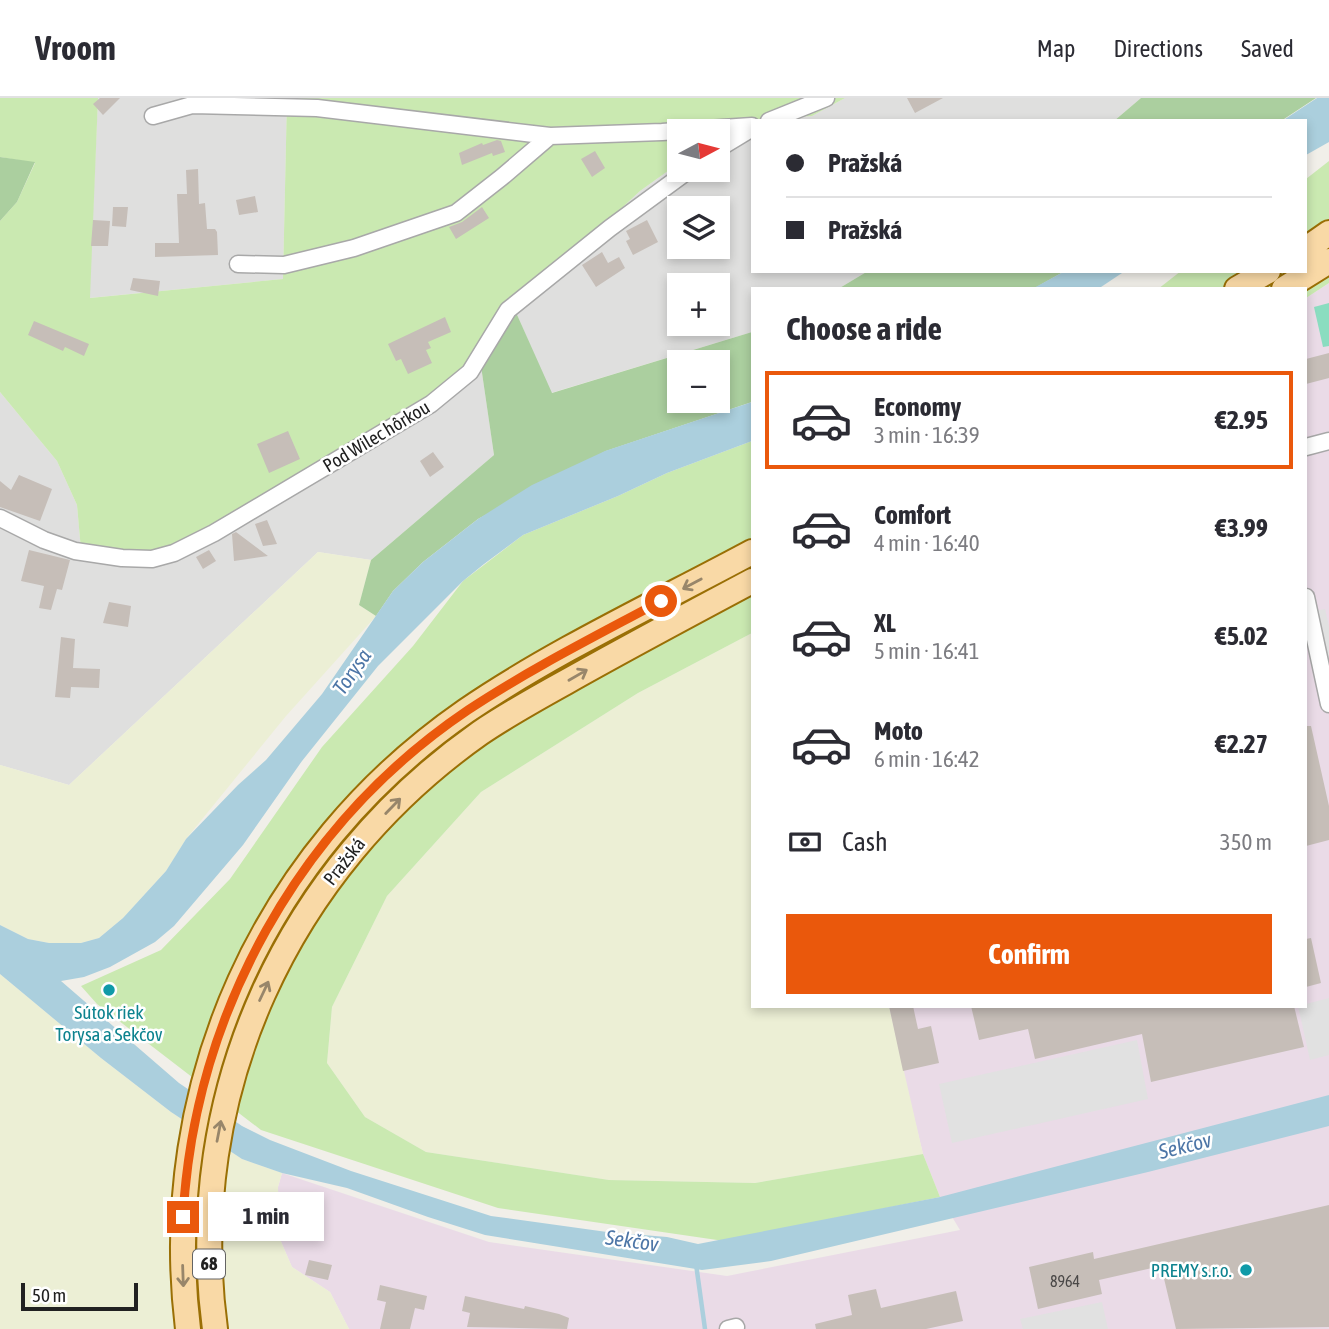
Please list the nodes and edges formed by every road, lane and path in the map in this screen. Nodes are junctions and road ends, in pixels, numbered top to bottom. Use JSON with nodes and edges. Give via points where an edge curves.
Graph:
{"nodes":[{"id":1,"x":172,"y":98,"type":"edge"},
{"id":2,"x":825,"y":98,"type":"edge"},
{"id":3,"x":191,"y":101,"type":"edge"},
{"id":4,"x":774,"y":119,"type":"edge"},
{"id":5,"x":751,"y":127,"type":"edge"},
{"id":6,"x":751,"y":128,"type":"edge"},
{"id":7,"x":550,"y":136,"type":"junction"},
{"id":8,"x":730,"y":141,"type":"edge"},
{"id":9,"x":673,"y":182,"type":"edge"},
{"id":10,"x":1329,"y":233,"type":"edge"},
{"id":11,"x":1307,"y":248,"type":"edge"},
{"id":12,"x":1329,"y":261,"type":"edge"},
{"id":13,"x":239,"y":264,"type":"dead end"},
{"id":14,"x":1265,"y":273,"type":"edge"},
{"id":15,"x":1240,"y":287,"type":"edge"},
{"id":16,"x":1287,"y":287,"type":"edge"},
{"id":17,"x":1329,"y":441,"type":"edge"},
{"id":18,"x":1307,"y":447,"type":"edge"},
{"id":19,"x":0,"y":518,"type":"edge"},
{"id":20,"x":751,"y":553,"type":"edge"},
{"id":21,"x":751,"y":582,"type":"edge"},
{"id":22,"x":1307,"y":602,"type":"edge"},
{"id":23,"x":1329,"y":704,"type":"edge"},
{"id":24,"x":188,"y":1329,"type":"edge"},
{"id":25,"x":215,"y":1329,"type":"edge"}],
"edges":[{"from":1,"to":3,"type":"street","via":[[153,116]]},
{"from":2,"to":4,"type":"street"},
{"from":3,"to":7,"type":"street","via":[[317,108]]},
{"from":5,"to":7,"type":"street"},
{"from":6,"to":8,"type":"street"},
{"from":7,"to":13,"type":"street","via":[[456,213],[354,248],[285,265]]},
{"from":9,"to":19,"type":"street","name":"Pod Wilec hôrkou","via":[[508,310],[470,372],[431,404],[174,553],[152,559],[75,551]]},
{"from":10,"to":11,"type":"main road"},
{"from":12,"to":16,"type":"main road"},
{"from":14,"to":15,"type":"main road"},
{"from":17,"to":18,"type":"street"},
{"from":20,"to":24,"type":"main road","name":"Pražská","number":"68","one_way":true,"via":[[466,712],[384,777],[318,850],[257,946],[215,1041],[193,1128],[185,1184]]},
{"from":25,"to":21,"type":"main road","name":"Pražská","number":"68","one_way":true,"via":[[208,1250],[210,1199],[224,1107],[255,1010],[279,959],[337,868],[401,797],[512,712]]},
{"from":22,"to":23,"type":"street"}]}
